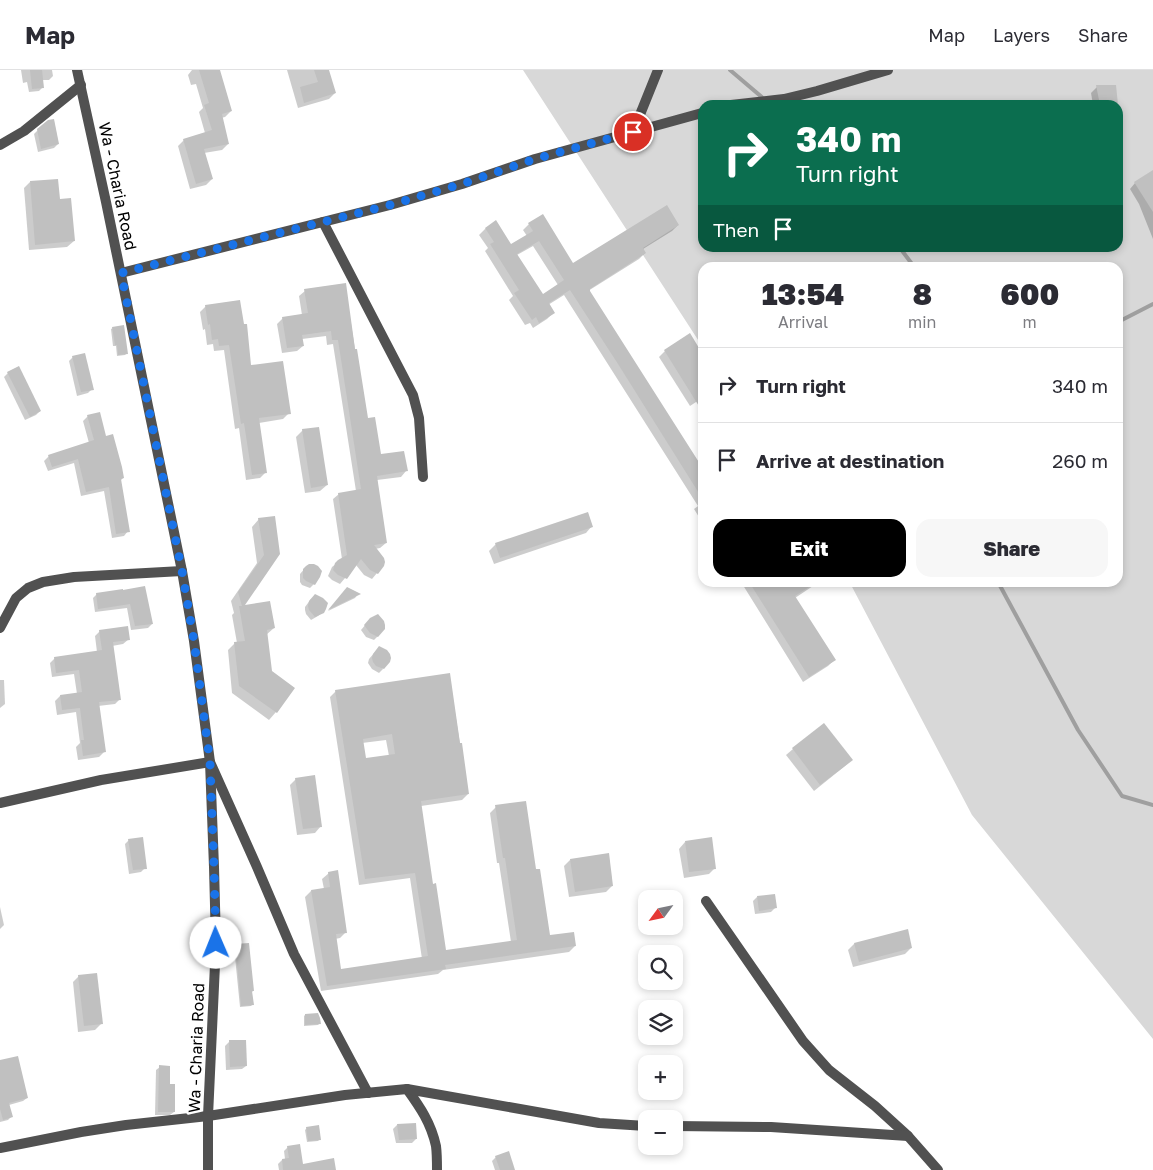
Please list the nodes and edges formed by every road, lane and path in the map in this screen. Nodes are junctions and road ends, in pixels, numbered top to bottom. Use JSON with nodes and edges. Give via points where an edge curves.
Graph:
{"nodes":[{"id":1,"x":77,"y":70,"type":"edge"},
{"id":2,"x":658,"y":70,"type":"edge"},
{"id":3,"x":888,"y":70,"type":"edge"},
{"id":4,"x":81,"y":85,"type":"junction"},
{"id":5,"x":775,"y":100,"type":"edge"},
{"id":6,"x":698,"y":114,"type":"edge"},
{"id":7,"x":633,"y":132,"type":"junction"},
{"id":8,"x":0,"y":145,"type":"edge"},
{"id":9,"x":323,"y":222,"type":"junction"},
{"id":10,"x":121,"y":273,"type":"junction"},
{"id":11,"x":423,"y":477,"type":"dead end"},
{"id":12,"x":182,"y":571,"type":"junction"},
{"id":13,"x":0,"y":628,"type":"edge"},
{"id":14,"x":210,"y":762,"type":"junction"},
{"id":15,"x":0,"y":804,"type":"edge"},
{"id":16,"x":706,"y":901,"type":"dead end"},
{"id":17,"x":407,"y":1089,"type":"junction"},
{"id":18,"x":368,"y":1093,"type":"junction"},
{"id":19,"x":208,"y":1116,"type":"junction"},
{"id":20,"x":638,"y":1125,"type":"edge"},
{"id":21,"x":683,"y":1126,"type":"edge"},
{"id":22,"x":908,"y":1136,"type":"junction"},
{"id":23,"x":0,"y":1148,"type":"edge"},
{"id":24,"x":208,"y":1170,"type":"edge"},
{"id":25,"x":437,"y":1170,"type":"edge"},
{"id":26,"x":938,"y":1170,"type":"edge"}],
"edges":[{"from":1,"to":4,"type":"street","name":"Wa - Charia Road"},
{"from":2,"to":7,"type":"street"},
{"from":3,"to":5,"type":"street"},
{"from":4,"to":8,"type":"street","via":[[24,131]]},
{"from":4,"to":10,"type":"street","name":"Wa - Charia Road"},
{"from":6,"to":7,"type":"street"},
{"from":7,"to":9,"type":"street","via":[[535,159],[453,187]]},
{"from":9,"to":10,"type":"street"},
{"from":9,"to":11,"type":"street","via":[[413,395],[419,418]]},
{"from":10,"to":12,"type":"street","name":"Wa - Charia Road"},
{"from":12,"to":13,"type":"street","via":[[74,577],[43,582],[16,598]]},
{"from":12,"to":14,"type":"street","name":"Wa - Charia Road"},
{"from":14,"to":15,"type":"street","via":[[102,780]]},
{"from":14,"to":18,"type":"street","via":[[294,954]]},
{"from":14,"to":19,"type":"street","name":"Wa - Charia Road","via":[[216,943]]},
{"from":16,"to":22,"type":"street","via":[[803,1041],[828,1070]]},
{"from":17,"to":18,"type":"street"},
{"from":17,"to":20,"type":"street","via":[[599,1123]]},
{"from":17,"to":25,"type":"street","via":[[430,1127],[436,1147]]},
{"from":18,"to":19,"type":"street"},
{"from":19,"to":23,"type":"street","via":[[126,1125]]},
{"from":19,"to":24,"type":"street","name":"Wa - Charia Road"},
{"from":21,"to":22,"type":"street","via":[[771,1127]]},
{"from":22,"to":26,"type":"street"}]}
